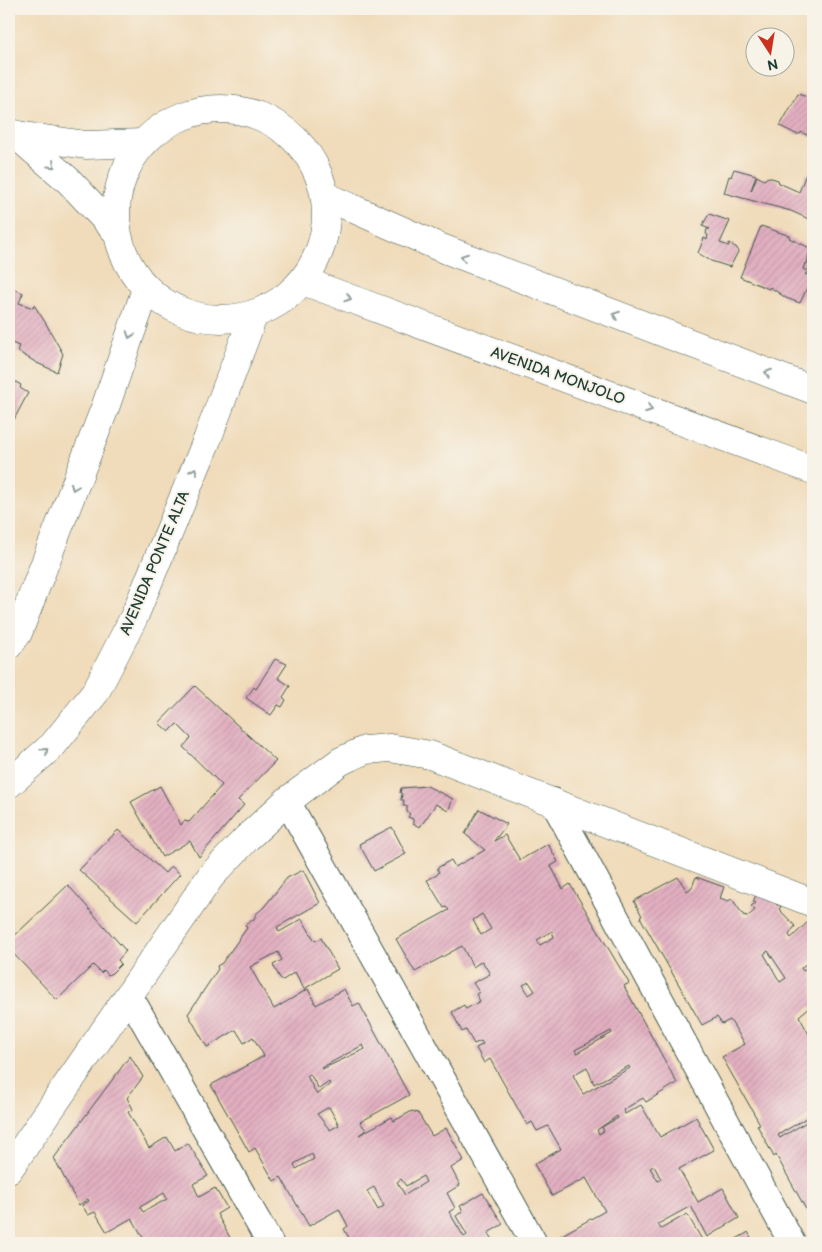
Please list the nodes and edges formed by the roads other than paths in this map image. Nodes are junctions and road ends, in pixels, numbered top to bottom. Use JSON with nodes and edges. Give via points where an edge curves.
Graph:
{"nodes":[{"id":1,"x":12,"y":133,"type":"edge"},
{"id":2,"x":143,"y":143,"type":"junction"},
{"id":3,"x":325,"y":196,"type":"junction"},
{"id":4,"x":116,"y":231,"type":"junction"},
{"id":5,"x":303,"y":281,"type":"junction"},
{"id":6,"x":146,"y":289,"type":"junction"},
{"id":7,"x":254,"y":314,"type":"junction"},
{"id":8,"x":813,"y":390,"type":"edge"},
{"id":9,"x":813,"y":470,"type":"edge"},
{"id":10,"x":9,"y":645,"type":"edge"},
{"id":11,"x":9,"y":784,"type":"edge"},
{"id":12,"x":287,"y":801,"type":"junction"},
{"id":13,"x":553,"y":801,"type":"junction"},
{"id":14,"x":813,"y":903,"type":"edge"},
{"id":15,"x":129,"y":994,"type":"junction"},
{"id":16,"x":9,"y":1169,"type":"edge"},
{"id":17,"x":270,"y":1243,"type":"edge"},
{"id":18,"x":534,"y":1243,"type":"edge"},
{"id":19,"x":792,"y":1243,"type":"edge"}],
"edges":[{"from":1,"to":2,"type":"main road","via":[[86,145]]},
{"from":1,"to":4,"type":"main road","one_way":true,"via":[[68,181]]},
{"from":2,"to":3,"type":"main road","via":[[169,122],[201,110],[234,110],[267,119],[294,138],[314,164]]},
{"from":2,"to":4,"type":"main road","via":[[119,184]]},
{"from":3,"to":5,"type":"main road","via":[[326,226],[319,255]]},
{"from":8,"to":3,"type":"main road","one_way":true,"via":[[439,247]]},
{"from":4,"to":6,"type":"main road","via":[[126,262]]},
{"from":5,"to":7,"type":"main road","via":[[281,301]]},
{"from":5,"to":9,"type":"main road","name":"AVENIDA MONJOLO","one_way":true},
{"from":6,"to":7,"type":"main road","via":[[169,307],[196,317],[225,320]]},
{"from":6,"to":10,"type":"main road","one_way":true,"via":[[103,414],[18,633]]},
{"from":11,"to":7,"type":"main road","name":"AVENIDA PONTE ALTA","one_way":true,"via":[[52,745],[95,693],[137,608],[207,440]]},
{"from":12,"to":13,"type":"main road","via":[[341,761],[365,750],[390,748],[430,755]]},
{"from":12,"to":15,"type":"main road","via":[[211,876]]},
{"from":12,"to":18,"type":"street"},
{"from":13,"to":14,"type":"main road"},
{"from":13,"to":19,"type":"street"},
{"from":15,"to":16,"type":"main road"},
{"from":15,"to":17,"type":"street"}]}
